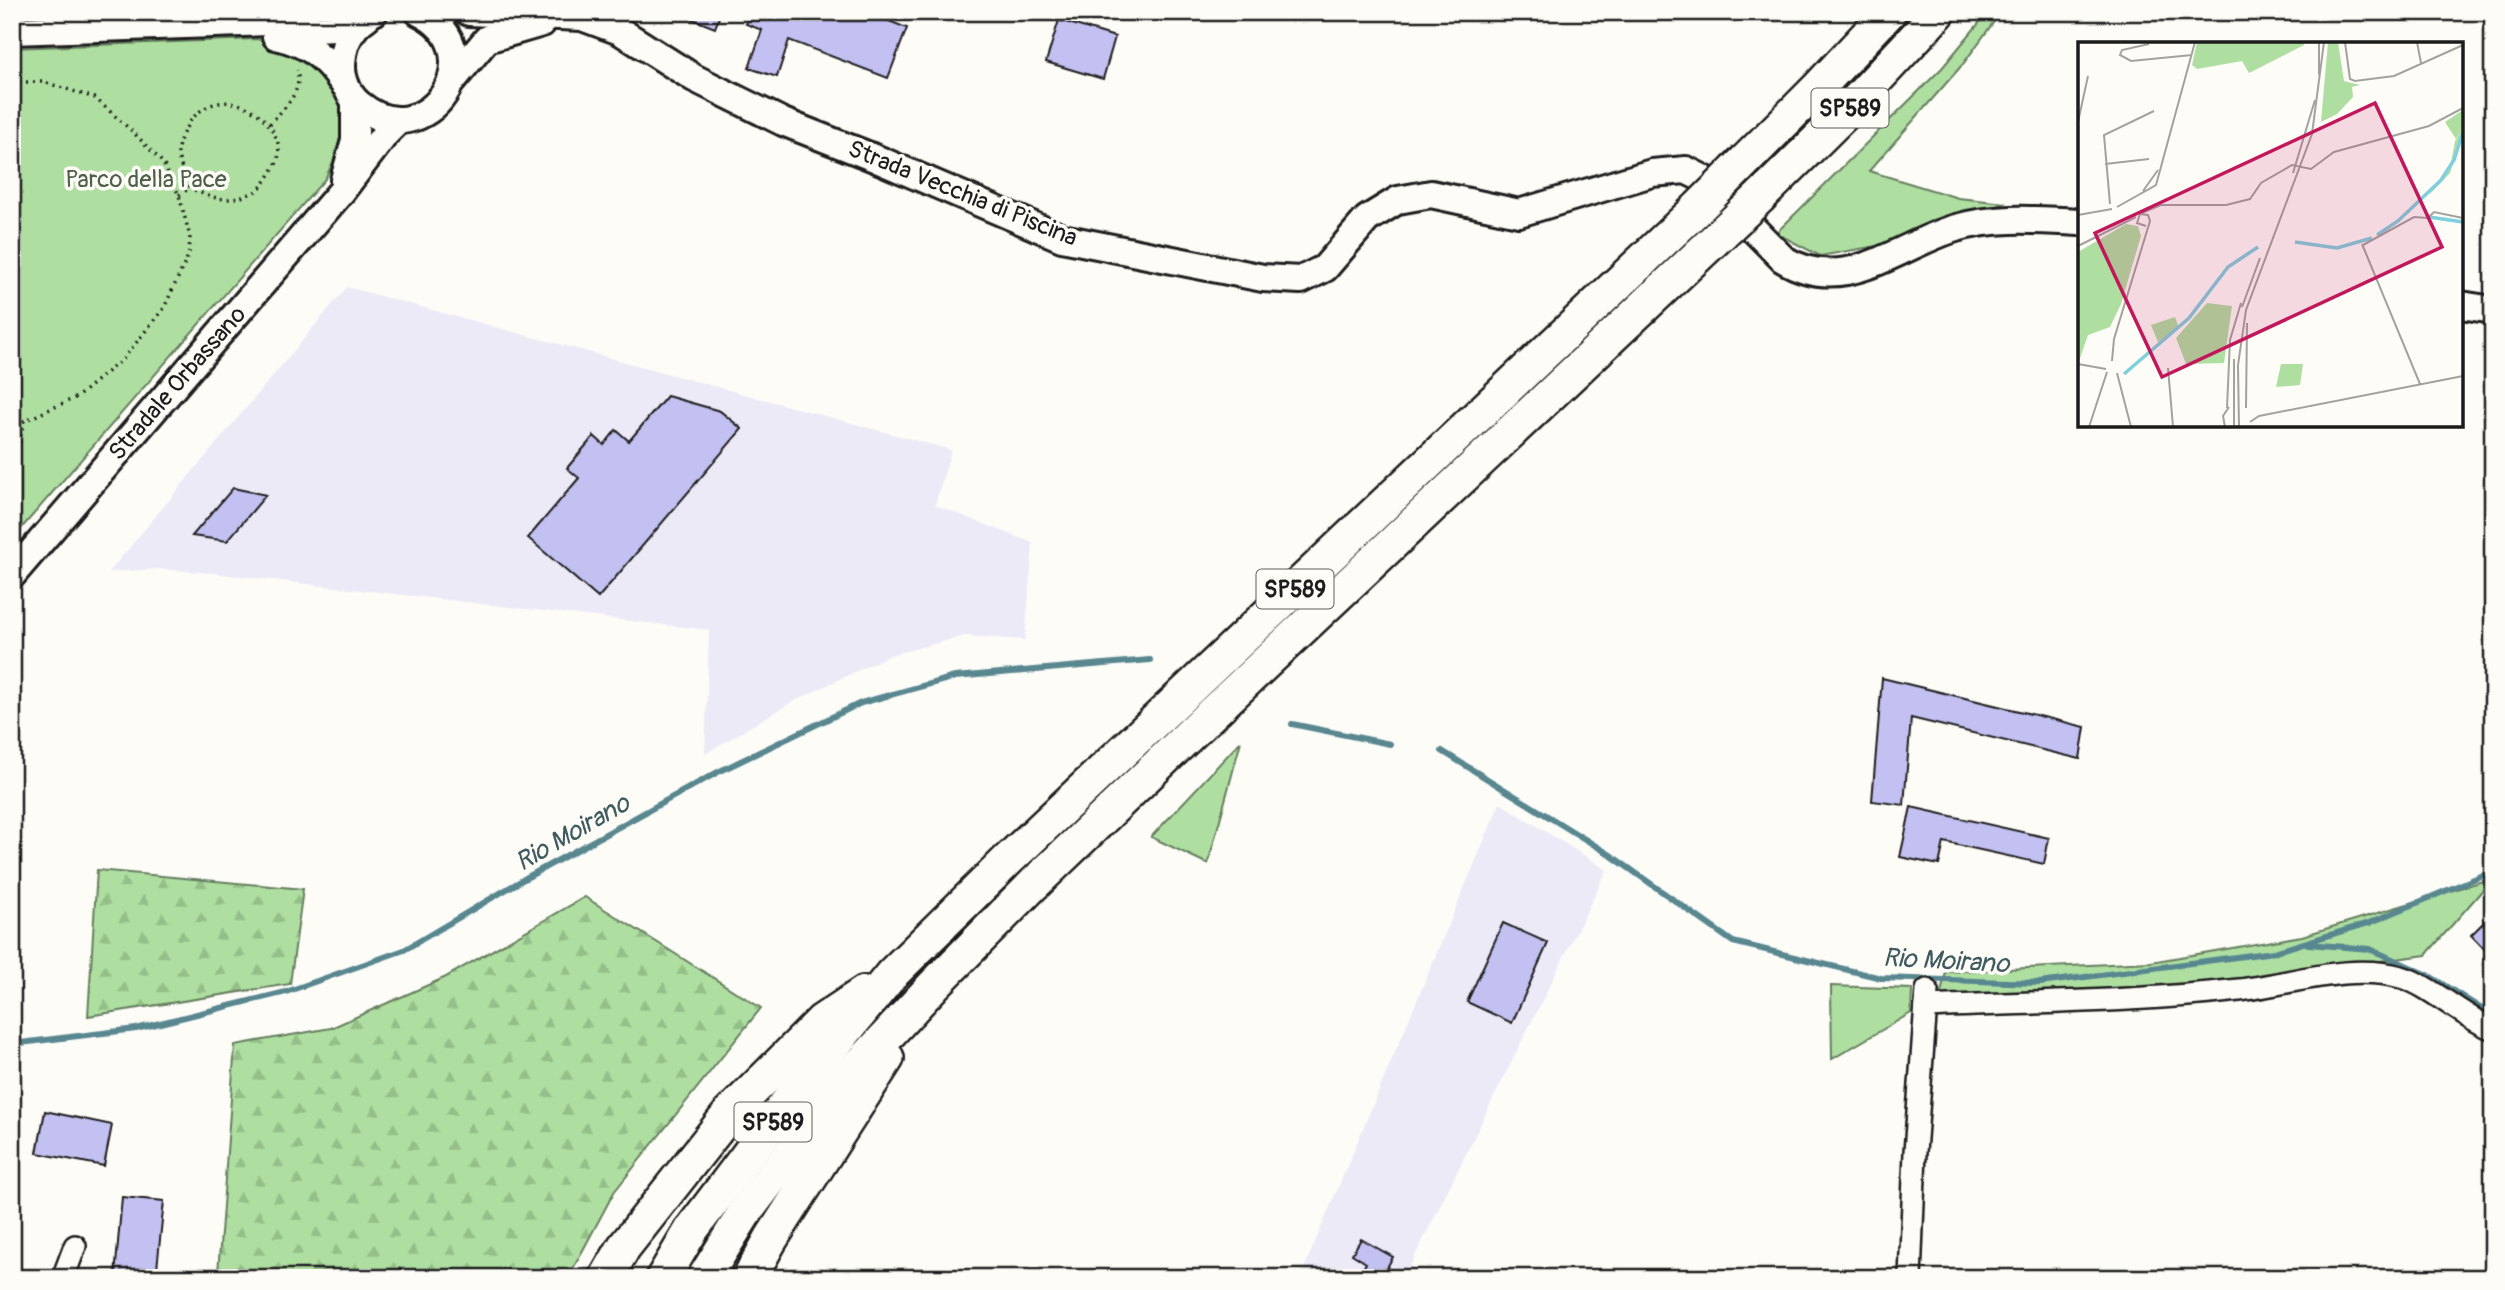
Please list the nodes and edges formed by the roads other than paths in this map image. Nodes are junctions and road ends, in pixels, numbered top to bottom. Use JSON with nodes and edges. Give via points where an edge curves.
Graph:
{"nodes":[{"id":1,"x":375,"y":12,"type":"edge"},
{"id":2,"x":419,"y":12,"type":"edge"},
{"id":3,"x":469,"y":12,"type":"edge"},
{"id":4,"x":1889,"y":12,"type":"edge"},
{"id":5,"x":1937,"y":14,"type":"edge"},
{"id":6,"x":582,"y":17,"type":"junction"},
{"id":7,"x":170,"y":24,"type":"junction"},
{"id":8,"x":12,"y":30,"type":"edge"},
{"id":9,"x":452,"y":81,"type":"junction"},
{"id":10,"x":351,"y":94,"type":"junction"},
{"id":11,"x":399,"y":120,"type":"junction"},
{"id":12,"x":341,"y":192,"type":"junction"},
{"id":13,"x":2078,"y":222,"type":"edge"},
{"id":14,"x":2463,"y":305,"type":"edge"},
{"id":15,"x":2493,"y":310,"type":"edge"},
{"id":16,"x":12,"y":575,"type":"edge"},
{"id":17,"x":892,"y":974,"type":"junction"},
{"id":18,"x":934,"y":985,"type":"junction"},
{"id":19,"x":2493,"y":1029,"type":"edge"},
{"id":20,"x":75,"y":1245,"type":"dead end"},
{"id":21,"x":63,"y":1278,"type":"edge"},
{"id":22,"x":606,"y":1278,"type":"edge"},
{"id":23,"x":663,"y":1278,"type":"edge"},
{"id":24,"x":704,"y":1278,"type":"edge"},
{"id":25,"x":749,"y":1278,"type":"edge"},
{"id":26,"x":1910,"y":1278,"type":"edge"}],
"edges":[{"from":1,"to":7,"type":"street","via":[[335,29],[269,22]]},
{"from":1,"to":10,"type":"street","name":"Stradale Orbassano","via":[[349,35],[342,52],[342,71]]},
{"from":2,"to":9,"type":"street","via":[[443,30],[452,46]]},
{"from":3,"to":6,"type":"street"},
{"from":4,"to":17,"type":"main road","number":"SP589","bridge":true,"via":[[1699,207]]},
{"from":5,"to":18,"type":"main road","number":"SP589","bridge":true,"via":[[1761,196],[1218,708]]},
{"from":6,"to":9,"type":"street","via":[[486,38]]},
{"from":6,"to":13,"type":"street","name":"Strada Vecchia di Piscina","via":[[620,31],[694,78],[783,122],[1062,238],[1263,278],[1301,280],[1325,268],[1367,219],[1398,200],[1432,194],[1520,214],[1653,173],[1686,170],[1704,179],[1783,259],[1812,271],[1857,270],[1954,228],[1982,222]]},
{"from":7,"to":8,"type":"street"},
{"from":7,"to":10,"type":"street","via":[[268,34],[306,45],[328,61]]},
{"from":9,"to":11,"type":"street","via":[[443,99],[430,110]]},
{"from":10,"to":11,"type":"street","via":[[368,111]]},
{"from":10,"to":12,"type":"street","name":"Stradale Orbassano","via":[[355,140]]},
{"from":11,"to":12,"type":"street","name":"Stradale Orbassano"},
{"from":12,"to":16,"type":"street","name":"Stradale Orbassano"},
{"from":14,"to":15,"type":"street"},
{"from":17,"to":22,"type":"main road","via":[[822,1021],[729,1114],[624,1247]]},
{"from":17,"to":23,"type":"main road","number":"SP589","via":[[692,1229]]},
{"from":18,"to":24,"type":"main road","number":"SP589","via":[[845,1081],[744,1214]]},
{"from":18,"to":25,"type":"main road"},
{"from":19,"to":26,"type":"street","via":[[2403,977],[2361,971],[2172,996],[1926,998]]},
{"from":20,"to":21,"type":"street"}]}
